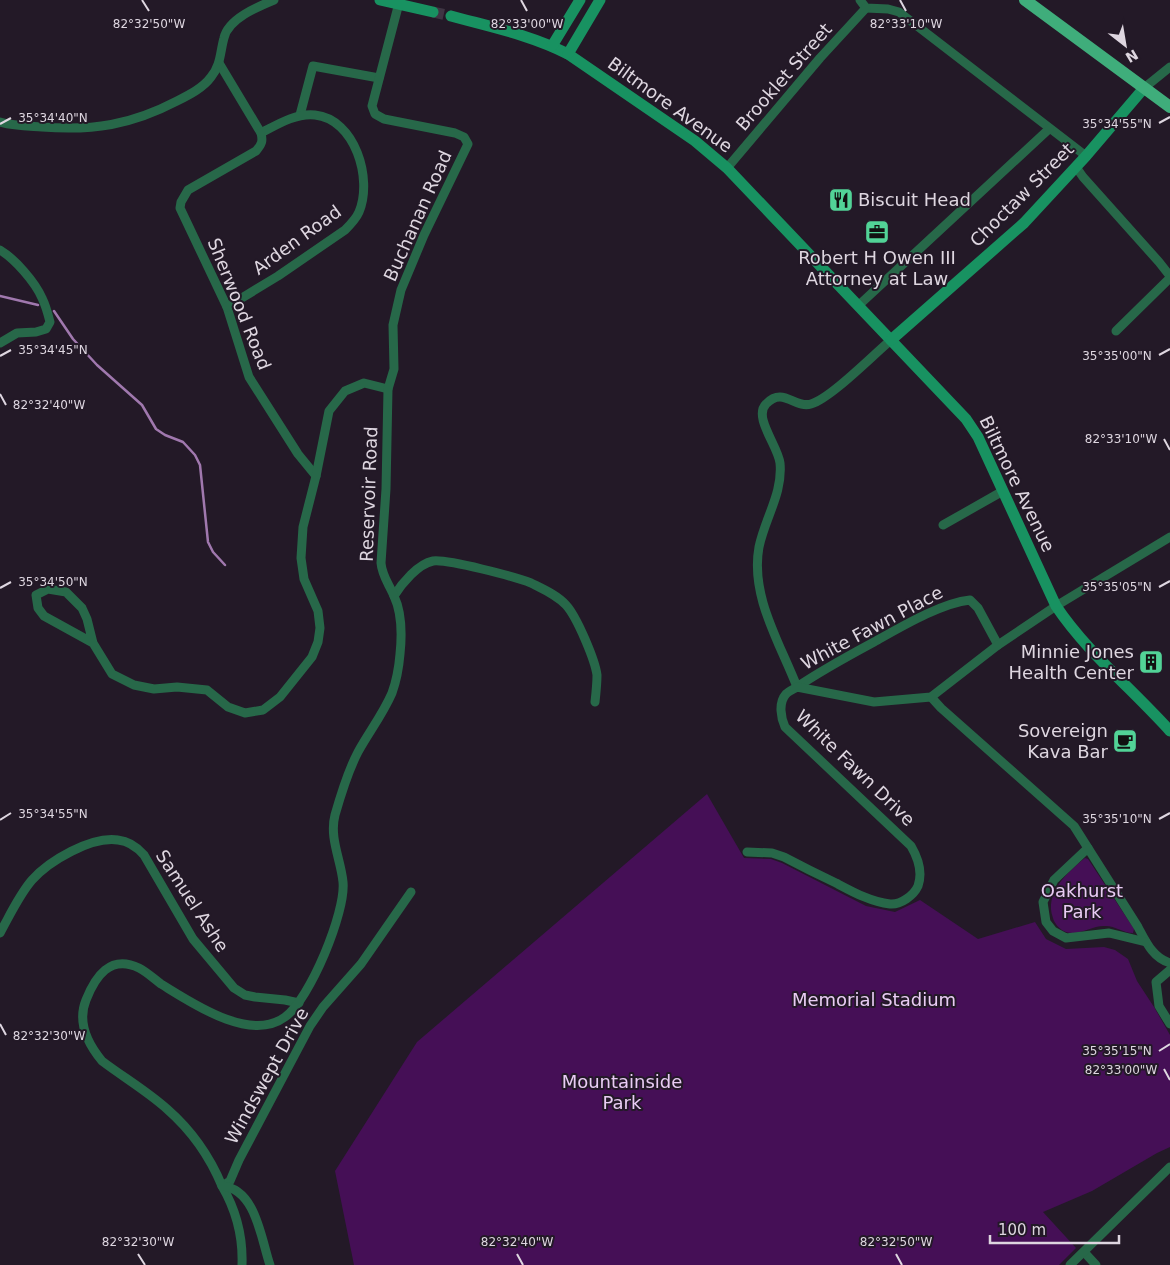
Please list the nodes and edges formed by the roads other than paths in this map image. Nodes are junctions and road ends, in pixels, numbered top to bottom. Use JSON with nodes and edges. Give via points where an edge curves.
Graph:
{"nodes":[{"id":1,"x":274,"y":0,"type":"edge"},
{"id":2,"x":380,"y":0,"type":"edge"},
{"id":3,"x":580,"y":0,"type":"edge"},
{"id":4,"x":600,"y":0,"type":"edge"},
{"id":5,"x":1025,"y":0,"type":"edge"},
{"id":6,"x":399,"y":4,"type":"junction"},
{"id":7,"x":863,"y":4,"type":"edge"},
{"id":8,"x":432,"y":12,"type":"tunnel mouth"},
{"id":9,"x":451,"y":16,"type":"tunnel mouth"},
{"id":10,"x":552,"y":46,"type":"junction"},
{"id":11,"x":568,"y":54,"type":"junction"},
{"id":12,"x":219,"y":63,"type":"junction"},
{"id":13,"x":1170,"y":67,"type":"edge"},
{"id":14,"x":380,"y":78,"type":"junction"},
{"id":15,"x":1144,"y":88,"type":"junction"},
{"id":16,"x":1170,"y":107,"type":"edge"},
{"id":17,"x":300,"y":115,"type":"junction"},
{"id":18,"x":0,"y":122,"type":"edge"},
{"id":19,"x":1049,"y":129,"type":"junction"},
{"id":20,"x":261,"y":132,"type":"junction"},
{"id":21,"x":1086,"y":156,"type":"junction"},
{"id":22,"x":1076,"y":167,"type":"junction"},
{"id":23,"x":726,"y":168,"type":"junction"},
{"id":24,"x":0,"y":250,"type":"edge"},
{"id":25,"x":1170,"y":277,"type":"edge"},
{"id":26,"x":859,"y":305,"type":"junction"},
{"id":27,"x":227,"y":307,"type":"junction"},
{"id":28,"x":1116,"y":331,"type":"dead end"},
{"id":29,"x":891,"y":340,"type":"junction"},
{"id":30,"x":0,"y":343,"type":"edge"},
{"id":31,"x":388,"y":389,"type":"junction"},
{"id":32,"x":316,"y":476,"type":"junction"},
{"id":33,"x":1003,"y":491,"type":"junction"},
{"id":34,"x":943,"y":525,"type":"dead end"},
{"id":35,"x":1170,"y":537,"type":"edge"},
{"id":36,"x":394,"y":596,"type":"junction"},
{"id":37,"x":1056,"y":606,"type":"junction"},
{"id":38,"x":93,"y":643,"type":"junction"},
{"id":39,"x":998,"y":645,"type":"junction"},
{"id":40,"x":797,"y":687,"type":"junction"},
{"id":41,"x":931,"y":697,"type":"junction"},
{"id":42,"x":596,"y":702,"type":"dead end"},
{"id":43,"x":1170,"y":731,"type":"edge"},
{"id":44,"x":1088,"y":848,"type":"junction"},
{"id":45,"x":747,"y":852,"type":"dead end"},
{"id":46,"x":411,"y":892,"type":"dead end"},
{"id":47,"x":0,"y":933,"type":"edge"},
{"id":48,"x":1146,"y":942,"type":"junction"},
{"id":49,"x":1170,"y":963,"type":"edge"},
{"id":50,"x":1170,"y":970,"type":"edge"},
{"id":51,"x":299,"y":1004,"type":"junction"},
{"id":52,"x":1170,"y":1024,"type":"edge"},
{"id":53,"x":1170,"y":1167,"type":"edge"},
{"id":54,"x":222,"y":1186,"type":"junction"},
{"id":55,"x":1084,"y":1252,"type":"junction"},
{"id":56,"x":242,"y":1265,"type":"edge"},
{"id":57,"x":270,"y":1265,"type":"edge"},
{"id":58,"x":1070,"y":1265,"type":"edge"},
{"id":59,"x":1096,"y":1265,"type":"edge"}],
"edges":[{"from":1,"to":12,"type":"street","via":[[244,14],[228,28]]},
{"from":2,"to":6,"type":"main road"},
{"from":3,"to":10,"type":"main road"},
{"from":4,"to":11,"type":"main road"},
{"from":5,"to":15,"type":"main road"},
{"from":6,"to":8,"type":"main road"},
{"from":6,"to":14,"type":"street"},
{"from":7,"to":19,"type":"street","via":[[899,12]]},
{"from":7,"to":23,"type":"street","name":"Brooklet Street"},
{"from":9,"to":10,"type":"main road","name":"Biltmore Avenue"},
{"from":10,"to":11,"type":"main road","name":"Biltmore Avenue"},
{"from":11,"to":23,"type":"main road","name":"Biltmore Avenue","via":[[695,140]]},
{"from":12,"to":18,"type":"street","via":[[212,77],[193,92],[165,107],[119,123],[66,129]]},
{"from":12,"to":20,"type":"street"},
{"from":13,"to":15,"type":"street","name":"Choctaw Street"},
{"from":14,"to":17,"type":"street","via":[[313,66]]},
{"from":14,"to":31,"type":"street","name":"Buchanan Road","via":[[372,106],[375,114],[384,119],[455,133],[464,137],[468,144],[401,290],[393,325],[394,369]]},
{"from":15,"to":16,"type":"main road"},
{"from":15,"to":21,"type":"main road","name":"Choctaw Street"},
{"from":17,"to":20,"type":"street","name":"Arden Road"},
{"from":17,"to":27,"type":"street","name":"Arden Road","via":[[328,118],[347,134],[362,169],[359,212],[344,230]]},
{"from":19,"to":21,"type":"street"},
{"from":19,"to":26,"type":"street"},
{"from":20,"to":27,"type":"street","name":"Sherwood Road","via":[[262,145],[256,151],[188,190],[181,202],[182,212]]},
{"from":21,"to":22,"type":"main road","name":"Choctaw Street"},
{"from":22,"to":25,"type":"street"},
{"from":22,"to":29,"type":"main road","name":"Choctaw Street","via":[[1022,225]]},
{"from":23,"to":26,"type":"main road","name":"Biltmore Avenue"},
{"from":24,"to":30,"type":"street","via":[[24,272],[42,298],[50,322],[46,329],[17,333]]},
{"from":25,"to":28,"type":"street"},
{"from":26,"to":29,"type":"main road","name":"Biltmore Avenue"},
{"from":27,"to":32,"type":"street","name":"Sherwood Road","via":[[249,377],[298,454]]},
{"from":29,"to":33,"type":"main road","name":"Biltmore Avenue","via":[[966,419]]},
{"from":29,"to":40,"type":"street","via":[[816,401],[802,404],[785,396],[776,397],[762,408],[762,417],[778,452],[780,470],[759,548],[759,590]]},
{"from":31,"to":32,"type":"street","via":[[364,383],[345,391],[329,411]]},
{"from":31,"to":36,"type":"street","name":"Reservoir Road","via":[[381,563]]},
{"from":32,"to":38,"type":"street","via":[[303,527],[301,558],[304,579],[318,611],[318,642],[312,657],[285,690],[262,710],[245,713],[228,707],[208,690],[176,686],[154,689],[134,685],[112,674]]},
{"from":33,"to":34,"type":"street"},
{"from":33,"to":37,"type":"main road","name":"Biltmore Avenue"},
{"from":35,"to":37,"type":"street"},
{"from":36,"to":42,"type":"street","via":[[403,582],[433,561],[452,562],[528,582],[552,593],[566,605],[592,657],[597,674]]},
{"from":36,"to":51,"type":"street","name":"Reservoir Road","via":[[400,616],[400,655],[392,692],[357,754],[334,818],[333,833],[344,897],[328,943]]},
{"from":37,"to":39,"type":"street"},
{"from":37,"to":43,"type":"main road","name":"Biltmore Avenue","via":[[1083,640]]},
{"from":38,"to":38,"type":"street","via":[[82,608],[66,592],[48,590],[36,595],[38,608],[44,616]]},
{"from":39,"to":40,"type":"street","name":"White Fawn Place","via":[[978,608],[970,600],[958,602],[906,624]]},
{"from":39,"to":41,"type":"street"},
{"from":40,"to":41,"type":"street","name":"White Fawn Drive","via":[[874,702]]},
{"from":40,"to":45,"type":"street","name":"White Fawn Drive","via":[[782,701],[781,718],[785,728],[911,846],[918,858],[919,883],[909,898],[892,905],[868,899],[784,857]]},
{"from":41,"to":44,"type":"street","via":[[1074,826]]},
{"from":44,"to":48,"type":"street"},
{"from":44,"to":48,"type":"street","via":[[1054,880],[1043,902],[1046,922],[1053,931],[1066,938],[1109,933]]},
{"from":46,"to":54,"type":"street","name":"Windswept Drive","via":[[371,951],[310,1026],[230,1181]]},
{"from":47,"to":51,"type":"street","name":"Samuel Ashe","via":[[22,892],[58,858],[94,843],[107,840],[124,842],[144,855],[193,940],[234,988],[245,995]]},
{"from":48,"to":49,"type":"street","via":[[1160,960]]},
{"from":50,"to":52,"type":"street","via":[[1156,982],[1159,1006]]},
{"from":51,"to":54,"type":"street","name":"Reservoir Road","via":[[277,1022],[246,1026],[194,1004],[128,964],[119,964],[102,972],[85,1001],[82,1014],[84,1029],[94,1052],[182,1124],[205,1154]]},
{"from":53,"to":55,"type":"street"},
{"from":54,"to":56,"type":"street","via":[[229,1198],[242,1242]]},
{"from":54,"to":57,"type":"street","via":[[232,1187],[242,1194],[250,1206]]},
{"from":55,"to":58,"type":"street"},
{"from":55,"to":59,"type":"street"}]}
